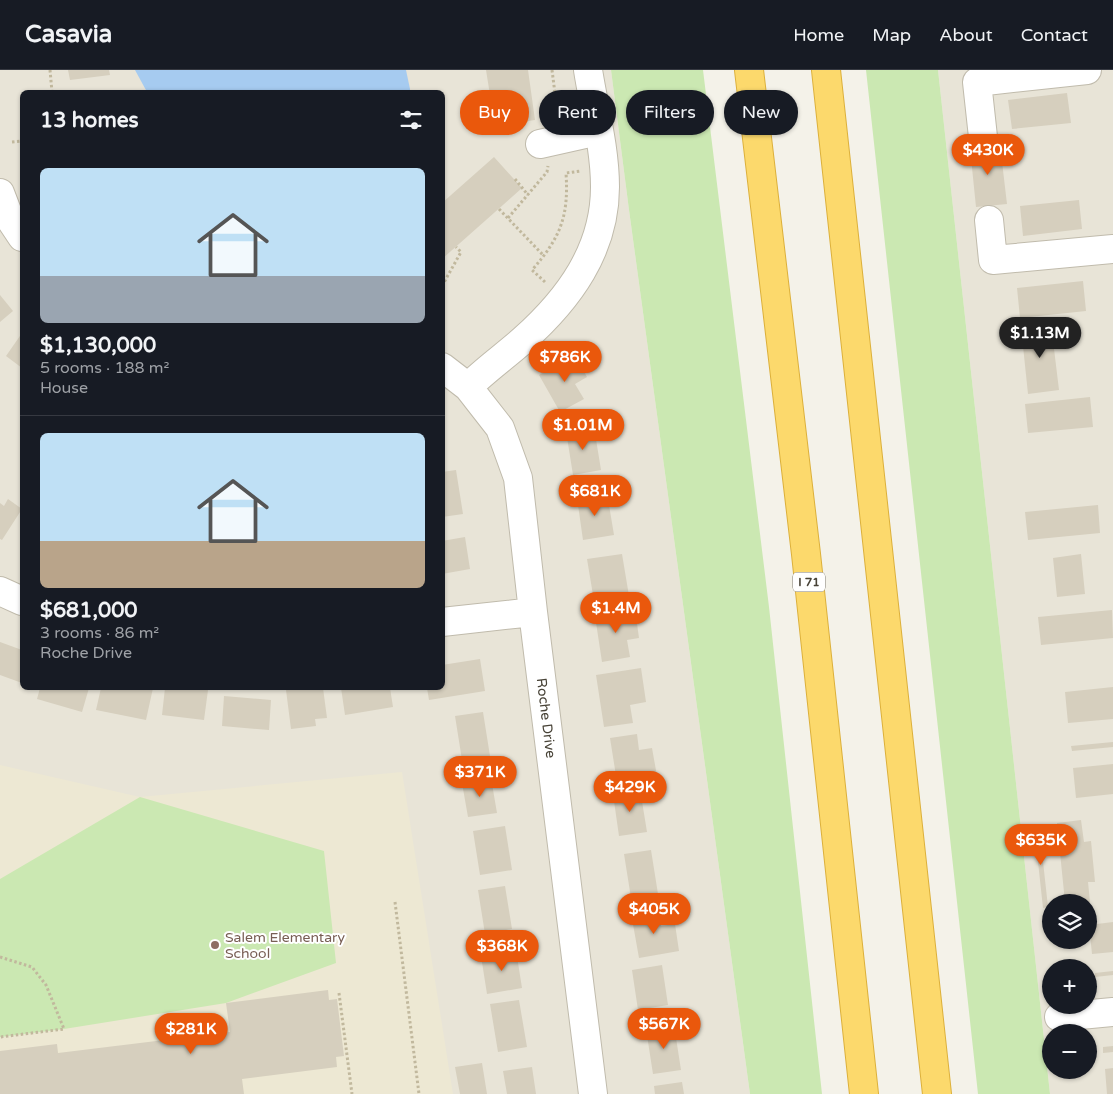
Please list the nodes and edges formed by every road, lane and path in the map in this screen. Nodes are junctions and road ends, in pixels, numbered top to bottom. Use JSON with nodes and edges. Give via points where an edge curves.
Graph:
{"nodes":[{"id":1,"x":50,"y":70,"type":"edge"},
{"id":2,"x":552,"y":70,"type":"edge"},
{"id":3,"x":588,"y":70,"type":"edge"},
{"id":4,"x":749,"y":70,"type":"edge"},
{"id":5,"x":826,"y":70,"type":"edge"},
{"id":6,"x":1087,"y":70,"type":"edge"},
{"id":7,"x":52,"y":90,"type":"edge"},
{"id":8,"x":555,"y":90,"type":"edge"},
{"id":9,"x":591,"y":90,"type":"edge"},
{"id":10,"x":580,"y":135,"type":"edge"},
{"id":11,"x":599,"y":135,"type":"edge"},
{"id":12,"x":982,"y":137,"type":"dead end"},
{"id":13,"x":20,"y":141,"type":"edge"},
{"id":14,"x":12,"y":142,"type":"dead end"},
{"id":15,"x":540,"y":144,"type":"dead end"},
{"id":16,"x":583,"y":171,"type":"dead end"},
{"id":17,"x":547,"y":172,"type":"dead end"},
{"id":18,"x":515,"y":179,"type":"dead end"},
{"id":19,"x":0,"y":193,"type":"edge"},
{"id":20,"x":528,"y":195,"type":"junction"},
{"id":21,"x":499,"y":209,"type":"dead end"},
{"id":22,"x":508,"y":218,"type":"junction"},
{"id":23,"x":989,"y":220,"type":"dead end"},
{"id":24,"x":20,"y":234,"type":"edge"},
{"id":25,"x":456,"y":247,"type":"dead end"},
{"id":26,"x":1113,"y":249,"type":"edge"},
{"id":27,"x":544,"y":256,"type":"junction"},
{"id":28,"x":445,"y":280,"type":"edge"},
{"id":29,"x":550,"y":288,"type":"dead end"},
{"id":30,"x":445,"y":369,"type":"edge"},
{"id":31,"x":468,"y":387,"type":"junction"},
{"id":32,"x":0,"y":591,"type":"edge"},
{"id":33,"x":20,"y":600,"type":"edge"},
{"id":34,"x":533,"y":612,"type":"junction"},
{"id":35,"x":445,"y":622,"type":"edge"},
{"id":36,"x":395,"y":902,"type":"dead end"},
{"id":37,"x":0,"y":957,"type":"edge"},
{"id":38,"x":339,"y":993,"type":"dead end"},
{"id":39,"x":1113,"y":1012,"type":"edge"},
{"id":40,"x":1059,"y":1017,"type":"dead end"},
{"id":41,"x":0,"y":1037,"type":"edge"},
{"id":42,"x":352,"y":1094,"type":"edge"},
{"id":43,"x":419,"y":1094,"type":"edge"},
{"id":44,"x":593,"y":1094,"type":"edge"},
{"id":45,"x":864,"y":1094,"type":"edge"},
{"id":46,"x":937,"y":1094,"type":"edge"}],
"edges":[{"from":1,"to":7,"type":"path"},
{"from":2,"to":8,"type":"path"},
{"from":3,"to":9,"type":"street"},
{"from":4,"to":45,"type":"highway","number":"I 71","via":[[807,564]]},
{"from":5,"to":46,"type":"highway"},
{"from":6,"to":12,"type":"street","via":[[976,82]]},
{"from":10,"to":15,"type":"street"},
{"from":11,"to":31,"type":"street","via":[[604,168],[603,209],[597,240],[586,264],[554,309]]},
{"from":13,"to":14,"type":"path"},
{"from":16,"to":27,"type":"path","via":[[566,173],[564,219]]},
{"from":17,"to":20,"type":"path"},
{"from":18,"to":20,"type":"path"},
{"from":19,"to":24,"type":"street"},
{"from":20,"to":22,"type":"path"},
{"from":21,"to":22,"type":"path"},
{"from":22,"to":27,"type":"path"},
{"from":23,"to":26,"type":"street","via":[[993,260]]},
{"from":25,"to":28,"type":"path","via":[[461,252]]},
{"from":27,"to":29,"type":"path","via":[[532,270]]},
{"from":30,"to":31,"type":"street","name":"Roche Drive"},
{"from":31,"to":34,"type":"street","name":"Roche Drive","via":[[500,428],[518,478]]},
{"from":32,"to":33,"type":"street"},
{"from":34,"to":35,"type":"street"},
{"from":34,"to":44,"type":"street","name":"Roche Drive"},
{"from":36,"to":43,"type":"path"},
{"from":37,"to":41,"type":"path","via":[[32,967],[46,985],[64,1029]]},
{"from":38,"to":42,"type":"path"},
{"from":39,"to":40,"type":"street"}]}
